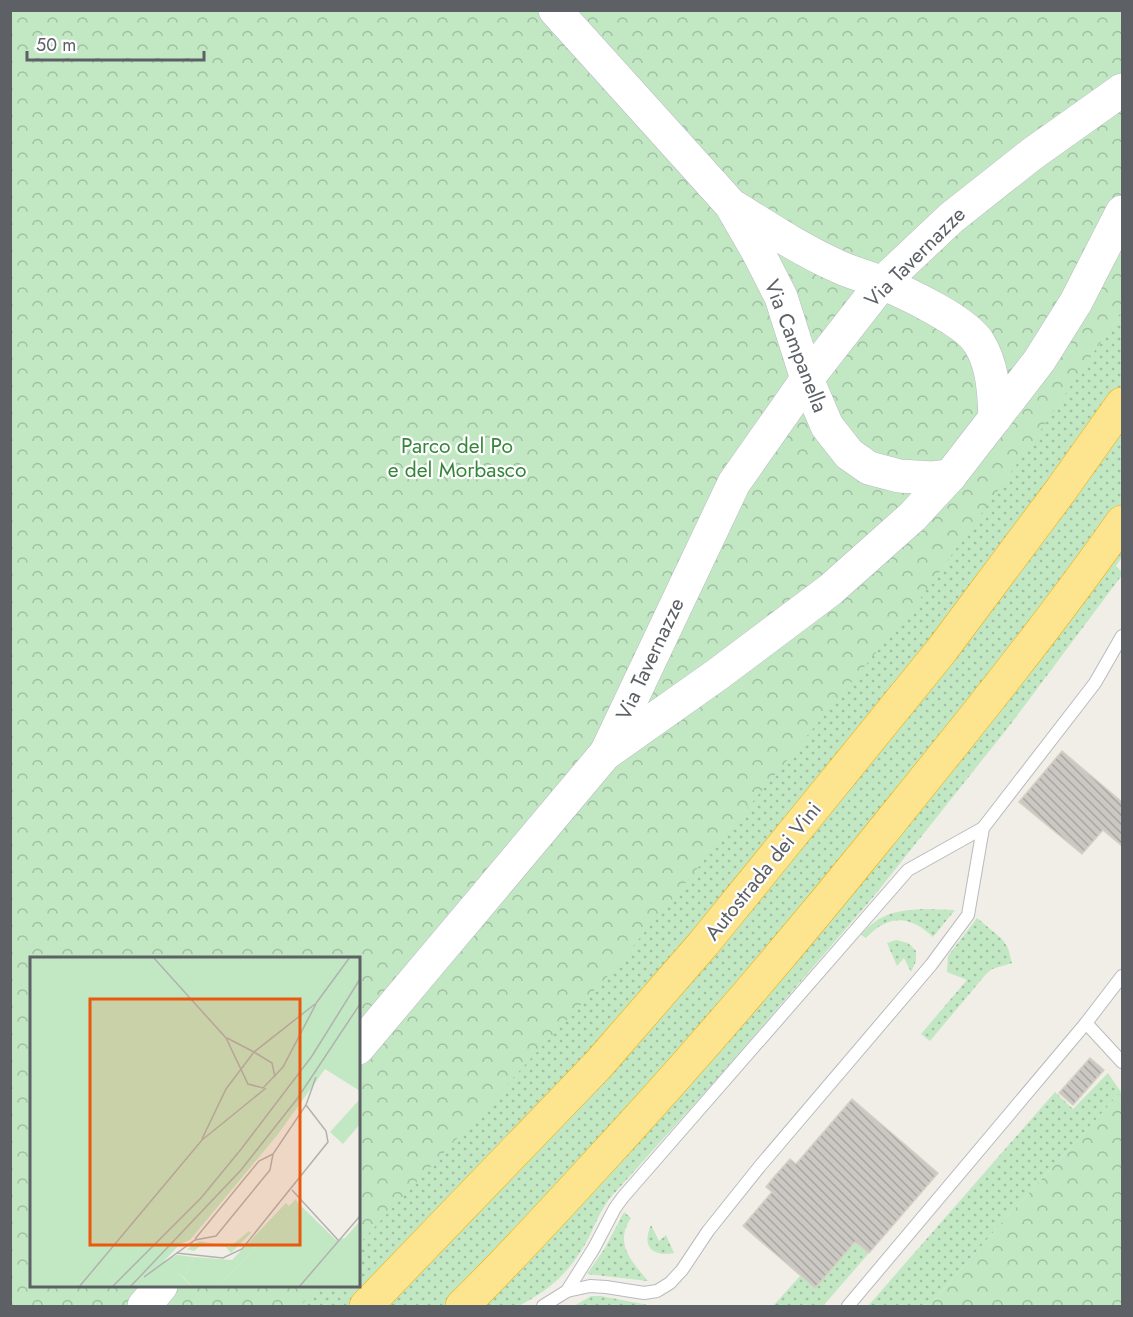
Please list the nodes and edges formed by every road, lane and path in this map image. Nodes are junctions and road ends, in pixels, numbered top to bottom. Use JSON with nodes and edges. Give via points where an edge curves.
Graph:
{"nodes":[{"id":1,"x":555,"y":10,"type":"edge"},
{"id":2,"x":1122,"y":90,"type":"edge"},
{"id":3,"x":731,"y":205,"type":"junction"},
{"id":4,"x":1122,"y":212,"type":"edge"},
{"id":5,"x":882,"y":283,"type":"junction"},
{"id":6,"x":807,"y":379,"type":"junction"},
{"id":7,"x":1122,"y":404,"type":"edge"},
{"id":8,"x":995,"y":418,"type":"junction"},
{"id":9,"x":950,"y":476,"type":"junction"},
{"id":10,"x":1122,"y":522,"type":"edge"},
{"id":11,"x":1122,"y":636,"type":"edge"},
{"id":12,"x":605,"y":754,"type":"junction"},
{"id":13,"x":983,"y":828,"type":"junction"},
{"id":14,"x":1122,"y":976,"type":"edge"},
{"id":15,"x":1086,"y":1023,"type":"junction"},
{"id":16,"x":360,"y":1046,"type":"edge"},
{"id":17,"x":1122,"y":1062,"type":"edge"},
{"id":18,"x":160,"y":1287,"type":"edge"},
{"id":19,"x":567,"y":1291,"type":"junction"},
{"id":20,"x":144,"y":1306,"type":"edge"},
{"id":21,"x":366,"y":1306,"type":"edge"},
{"id":22,"x":462,"y":1306,"type":"edge"},
{"id":23,"x":543,"y":1306,"type":"edge"},
{"id":24,"x":848,"y":1306,"type":"edge"}],
"edges":[{"from":1,"to":3,"type":"street","name":"Via Campanella"},
{"from":2,"to":5,"type":"street","name":"Via Tavernazze","via":[[951,218]]},
{"from":3,"to":5,"type":"street","name":"Via Campanella","via":[[836,266]]},
{"from":3,"to":6,"type":"street","name":"Via Campanella","via":[[781,297]]},
{"from":4,"to":8,"type":"street","name":"Via Tavernazze","via":[[1040,361]]},
{"from":5,"to":6,"type":"street","name":"Via Tavernazze"},
{"from":5,"to":8,"type":"street","name":"Via Campanella","via":[[956,321],[978,341],[994,391]]},
{"from":6,"to":9,"type":"street","name":"Via Campanella","via":[[827,426],[849,454],[869,468],[899,476]]},
{"from":6,"to":12,"type":"street","name":"Via Tavernazze","via":[[734,483]]},
{"from":7,"to":21,"type":"highway","name":"Autostrada dei Vini","via":[[941,651],[704,943],[598,1065]]},
{"from":8,"to":9,"type":"street","name":"Via Tavernazze"},
{"from":9,"to":12,"type":"street","name":"Via Tavernazze","via":[[912,518],[830,590]]},
{"from":10,"to":22,"type":"highway","via":[[996,690],[812,919],[645,1112]]},
{"from":11,"to":13,"type":"lane","via":[[1095,683]]},
{"from":12,"to":16,"type":"street","name":"Via Tavernazze"},
{"from":13,"to":19,"type":"lane","via":[[908,870],[623,1197]]},
{"from":13,"to":19,"type":"lane","via":[[968,915],[931,965],[760,1166],[682,1270],[670,1283],[644,1293],[590,1286]]},
{"from":14,"to":15,"type":"lane"},
{"from":15,"to":17,"type":"lane"},
{"from":15,"to":24,"type":"lane"},
{"from":18,"to":20,"type":"street"},
{"from":19,"to":23,"type":"lane"}]}
